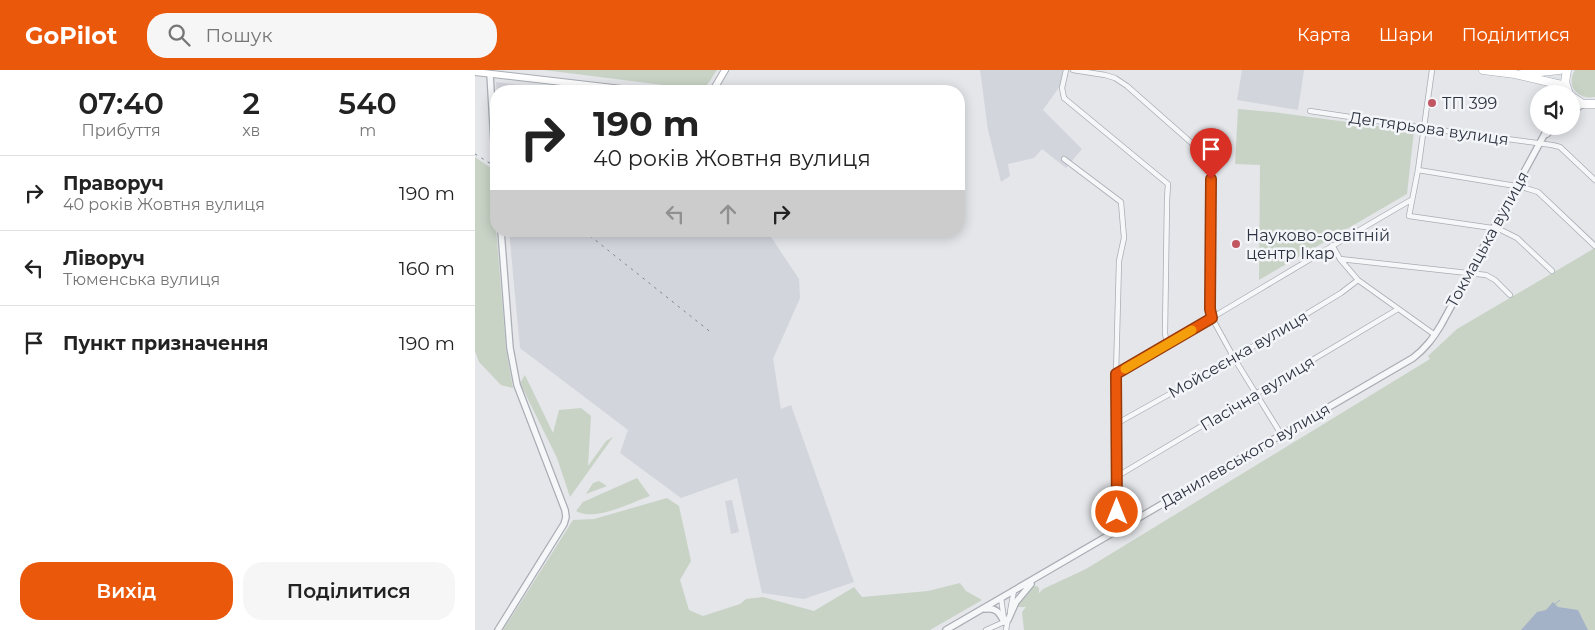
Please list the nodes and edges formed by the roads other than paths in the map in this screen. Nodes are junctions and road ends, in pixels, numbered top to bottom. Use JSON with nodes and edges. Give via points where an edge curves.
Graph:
{"nodes":[{"id":1,"x":725,"y":70,"type":"edge"},
{"id":2,"x":1066,"y":70,"type":"edge"},
{"id":3,"x":1073,"y":70,"type":"edge"},
{"id":4,"x":1432,"y":70,"type":"edge"},
{"id":5,"x":1483,"y":70,"type":"edge"},
{"id":6,"x":1560,"y":70,"type":"edge"},
{"id":7,"x":1567,"y":70,"type":"edge"},
{"id":8,"x":475,"y":72,"type":"edge"},
{"id":9,"x":490,"y":74,"type":"junction"},
{"id":10,"x":1515,"y":74,"type":"junction"},
{"id":11,"x":491,"y":85,"type":"edge"},
{"id":12,"x":586,"y":85,"type":"edge"},
{"id":13,"x":716,"y":85,"type":"edge"},
{"id":14,"x":1548,"y":85,"type":"edge"},
{"id":15,"x":1567,"y":85,"type":"edge"},
{"id":16,"x":1589,"y":104,"type":"edge"},
{"id":17,"x":1310,"y":111,"type":"dead end"},
{"id":18,"x":1595,"y":111,"type":"edge"},
{"id":19,"x":1424,"y":128,"type":"junction"},
{"id":20,"x":1544,"y":135,"type":"edge"},
{"id":21,"x":1547,"y":135,"type":"edge"},
{"id":22,"x":1539,"y":143,"type":"junction"},
{"id":23,"x":1064,"y":159,"type":"dead end"},
{"id":24,"x":1418,"y":170,"type":"junction"},
{"id":25,"x":1595,"y":180,"type":"edge"},
{"id":26,"x":1517,"y":186,"type":"junction"},
{"id":27,"x":1411,"y":200,"type":"junction"},
{"id":28,"x":1493,"y":228,"type":"junction"},
{"id":29,"x":501,"y":237,"type":"edge"},
{"id":30,"x":1332,"y":245,"type":"junction"},
{"id":31,"x":1595,"y":246,"type":"edge"},
{"id":32,"x":1340,"y":259,"type":"junction"},
{"id":33,"x":1552,"y":271,"type":"dead end"},
{"id":34,"x":1469,"y":273,"type":"junction"},
{"id":35,"x":1358,"y":280,"type":"junction"},
{"id":36,"x":1511,"y":295,"type":"dead end"},
{"id":37,"x":1398,"y":309,"type":"junction"},
{"id":38,"x":1212,"y":318,"type":"junction"},
{"id":39,"x":1435,"y":335,"type":"junction"},
{"id":40,"x":1167,"y":345,"type":"junction"},
{"id":41,"x":1233,"y":358,"type":"junction"},
{"id":42,"x":1116,"y":374,"type":"junction"},
{"id":43,"x":1255,"y":394,"type":"junction"},
{"id":44,"x":1116,"y":424,"type":"junction"},
{"id":45,"x":1281,"y":434,"type":"junction"},
{"id":46,"x":1116,"y":477,"type":"junction"},
{"id":47,"x":1117,"y":529,"type":"junction"},
{"id":48,"x":1037,"y":577,"type":"junction"},
{"id":49,"x":1014,"y":590,"type":"junction"},
{"id":50,"x":1001,"y":598,"type":"junction"},
{"id":51,"x":981,"y":609,"type":"junction"},
{"id":52,"x":1006,"y":621,"type":"junction"},
{"id":53,"x":498,"y":630,"type":"edge"},
{"id":54,"x":946,"y":630,"type":"edge"},
{"id":55,"x":986,"y":630,"type":"edge"},
{"id":56,"x":1006,"y":630,"type":"edge"}],
"edges":[{"from":1,"to":13,"type":"main road"},
{"from":2,"to":40,"type":"street","via":[[1062,88],[1064,98],[1168,184]]},
{"from":3,"to":38,"type":"street","via":[[1115,78],[1211,160]]},
{"from":4,"to":19,"type":"street"},
{"from":5,"to":10,"type":"main road"},
{"from":6,"to":10,"type":"main road"},
{"from":7,"to":15,"type":"main road"},
{"from":8,"to":9,"type":"main road"},
{"from":9,"to":11,"type":"street"},
{"from":9,"to":12,"type":"main road"},
{"from":10,"to":14,"type":"main road"},
{"from":16,"to":18,"type":"main road"},
{"from":17,"to":19,"type":"street","name":"Дегтярьова вулиця"},
{"from":19,"to":22,"type":"street","name":"Дегтярьова вулиця"},
{"from":19,"to":24,"type":"street"},
{"from":20,"to":22,"type":"street","name":"Токмацька вулиця"},
{"from":21,"to":22,"type":"street","name":"Токмацька вулиця"},
{"from":22,"to":25,"type":"street","name":"Дегтярьова вулиця","via":[[1560,147]]},
{"from":22,"to":26,"type":"street","name":"Токмацька вулиця"},
{"from":23,"to":42,"type":"street","via":[[1121,202],[1124,238],[1119,261]]},
{"from":24,"to":26,"type":"street"},
{"from":24,"to":27,"type":"street"},
{"from":26,"to":28,"type":"street","name":"Токмацька вулиця"},
{"from":26,"to":31,"type":"street","via":[[1538,192]]},
{"from":27,"to":28,"type":"street","via":[[1409,216]]},
{"from":27,"to":30,"type":"street"},
{"from":28,"to":33,"type":"street","via":[[1517,238]]},
{"from":28,"to":34,"type":"street","name":"Токмацька вулиця"},
{"from":29,"to":53,"type":"street","via":[[510,346],[517,385],[566,517]]},
{"from":30,"to":32,"type":"street"},
{"from":30,"to":38,"type":"street"},
{"from":32,"to":34,"type":"street"},
{"from":32,"to":35,"type":"street"},
{"from":34,"to":36,"type":"street","via":[[1495,280]]},
{"from":34,"to":39,"type":"street","name":"Токмацька вулиця"},
{"from":35,"to":37,"type":"street"},
{"from":35,"to":41,"type":"street","name":"Мойсеєнка вулиця"},
{"from":37,"to":39,"type":"street"},
{"from":37,"to":43,"type":"street","name":"Пасічна вулиця"},
{"from":38,"to":40,"type":"street"},
{"from":38,"to":41,"type":"street"},
{"from":39,"to":45,"type":"street","name":"Данилевського вулиця","via":[[1413,358]]},
{"from":40,"to":42,"type":"street"},
{"from":41,"to":43,"type":"street"},
{"from":41,"to":44,"type":"street","name":"Мойсеєнка вулиця"},
{"from":42,"to":44,"type":"street"},
{"from":43,"to":45,"type":"street"},
{"from":43,"to":46,"type":"street","name":"Пасічна вулиця"},
{"from":44,"to":46,"type":"street"},
{"from":45,"to":47,"type":"street","name":"Данилевського вулиця"},
{"from":46,"to":47,"type":"street"},
{"from":47,"to":48,"type":"street","name":"Данилевського вулиця"},
{"from":48,"to":49,"type":"street","name":"Данилевського вулиця"},
{"from":48,"to":52,"type":"street","via":[[1023,591]]},
{"from":49,"to":50,"type":"street","name":"Данилевського вулиця"},
{"from":49,"to":52,"type":"street"},
{"from":50,"to":51,"type":"street","name":"Данилевського вулиця"},
{"from":50,"to":52,"type":"street"},
{"from":51,"to":52,"type":"street","via":[[997,610]]},
{"from":51,"to":54,"type":"street","name":"Данилевського вулиця"},
{"from":52,"to":55,"type":"street"},
{"from":52,"to":56,"type":"street"}]}
